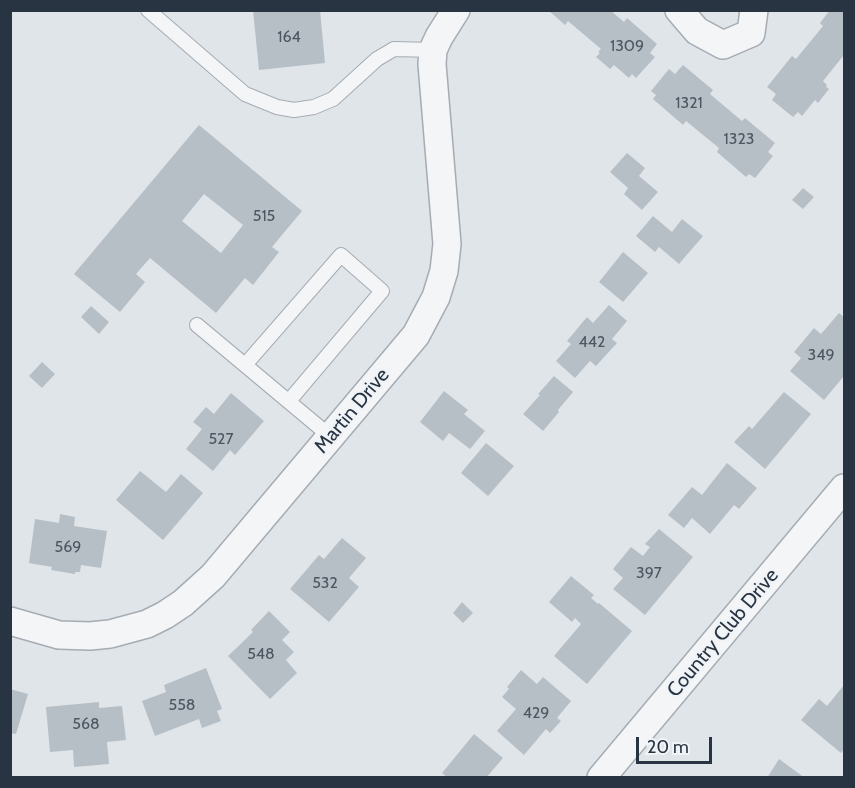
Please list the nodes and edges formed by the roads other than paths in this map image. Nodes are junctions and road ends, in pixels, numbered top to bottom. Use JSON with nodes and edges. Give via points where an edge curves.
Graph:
{"nodes":[{"id":1,"x":148,"y":10,"type":"edge"},
{"id":2,"x":456,"y":10,"type":"edge"},
{"id":3,"x":679,"y":10,"type":"edge"},
{"id":4,"x":754,"y":10,"type":"edge"},
{"id":5,"x":434,"y":50,"type":"junction"},
{"id":6,"x":197,"y":325,"type":"dead end"},
{"id":7,"x":245,"y":365,"type":"junction"},
{"id":8,"x":289,"y":401,"type":"junction"},
{"id":9,"x":331,"y":437,"type":"junction"},
{"id":10,"x":844,"y":488,"type":"edge"},
{"id":11,"x":10,"y":621,"type":"edge"},
{"id":12,"x":601,"y":777,"type":"edge"}],
"edges":[{"from":1,"to":5,"type":"lane","via":[[245,94],[294,110],[333,99],[394,48]]},
{"from":2,"to":5,"type":"street","name":"Martin Drive"},
{"from":3,"to":4,"type":"street","via":[[697,31],[723,45],[751,33]]},
{"from":5,"to":9,"type":"street","name":"Martin Drive","via":[[447,244],[444,271],[436,297],[416,335]]},
{"from":6,"to":7,"type":"lane"},
{"from":7,"to":8,"type":"lane"},
{"from":7,"to":8,"type":"lane","via":[[341,255],[382,291]]},
{"from":8,"to":9,"type":"lane"},
{"from":9,"to":11,"type":"street","name":"Martin Drive","via":[[213,576],[165,615],[128,630],[90,636],[59,635]]},
{"from":10,"to":12,"type":"street","name":"Country Club Drive"}]}
